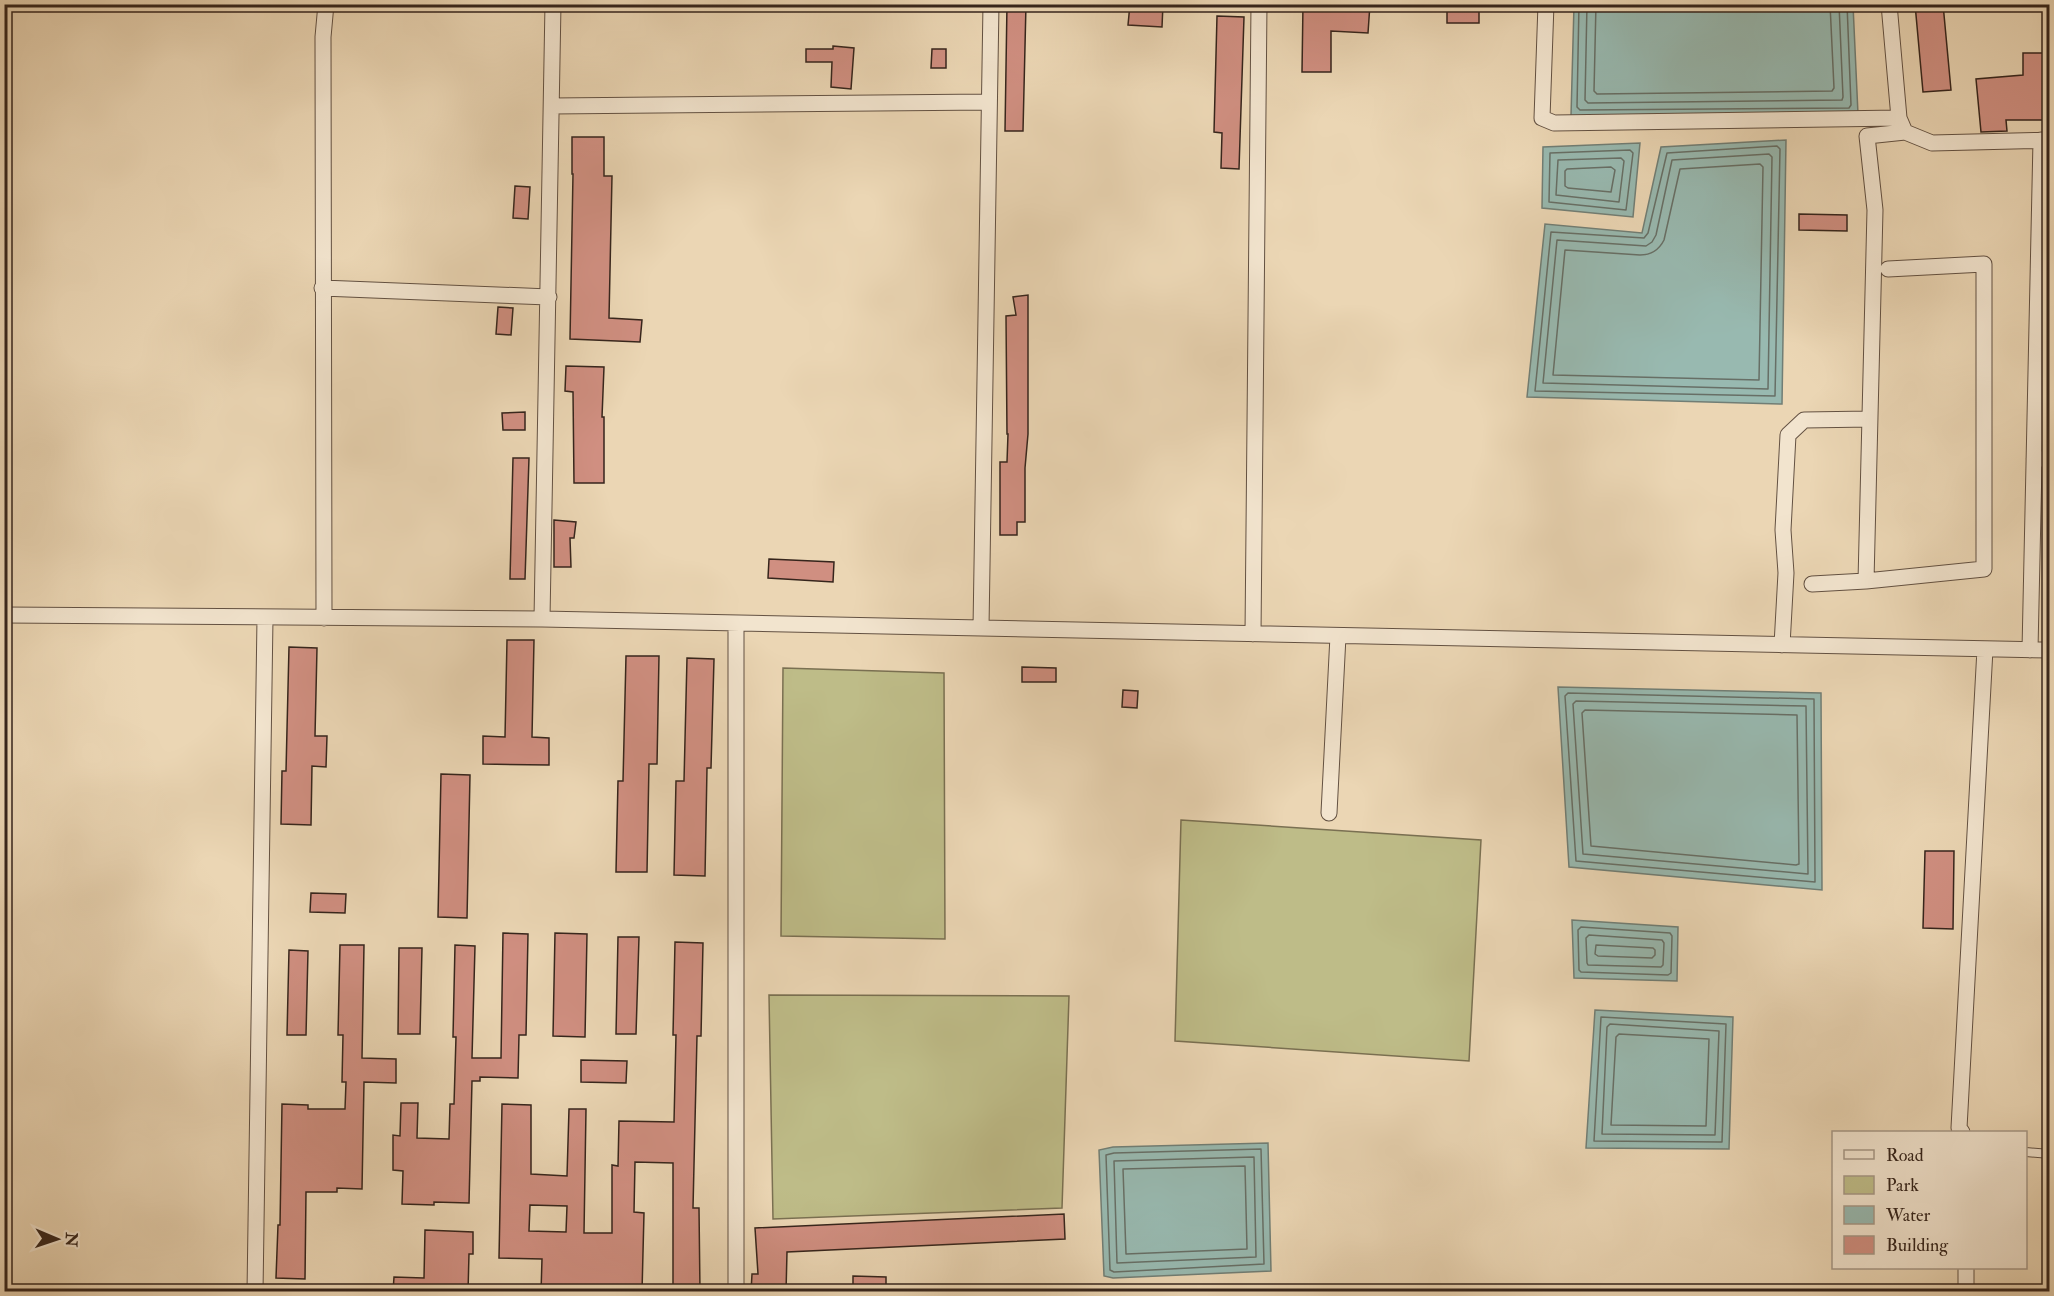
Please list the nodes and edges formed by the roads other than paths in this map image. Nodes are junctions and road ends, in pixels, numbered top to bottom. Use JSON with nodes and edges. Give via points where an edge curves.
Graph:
{"nodes":[{"id":1,"x":326,"y":4,"type":"edge"},
{"id":2,"x":553,"y":4,"type":"edge"},
{"id":3,"x":991,"y":4,"type":"edge"},
{"id":4,"x":1259,"y":4,"type":"edge"},
{"id":5,"x":1546,"y":4,"type":"edge"},
{"id":6,"x":1889,"y":4,"type":"edge"},
{"id":7,"x":989,"y":102,"type":"junction"},
{"id":8,"x":552,"y":106,"type":"junction"},
{"id":9,"x":1902,"y":125,"type":"junction"},
{"id":10,"x":2045,"y":140,"type":"edge"},
{"id":11,"x":1888,"y":269,"type":"dead end"},
{"id":12,"x":322,"y":288,"type":"junction"},
{"id":13,"x":549,"y":297,"type":"junction"},
{"id":14,"x":1870,"y":419,"type":"junction"},
{"id":15,"x":2034,"y":459,"type":"junction"},
{"id":16,"x":2049,"y":459,"type":"edge"},
{"id":17,"x":1866,"y":581,"type":"junction"},
{"id":18,"x":1812,"y":584,"type":"dead end"},
{"id":19,"x":4,"y":615,"type":"edge"},
{"id":20,"x":265,"y":618,"type":"junction"},
{"id":21,"x":324,"y":618,"type":"junction"},
{"id":22,"x":542,"y":619,"type":"junction"},
{"id":23,"x":736,"y":624,"type":"junction"},
{"id":24,"x":981,"y":628,"type":"junction"},
{"id":25,"x":1253,"y":634,"type":"junction"},
{"id":26,"x":1338,"y":636,"type":"junction"},
{"id":27,"x":1782,"y":645,"type":"junction"},
{"id":28,"x":1985,"y":649,"type":"junction"},
{"id":29,"x":2030,"y":650,"type":"junction"},
{"id":30,"x":2049,"y":650,"type":"edge"},
{"id":31,"x":1329,"y":813,"type":"dead end"},
{"id":32,"x":1961,"y":1131,"type":"edge"},
{"id":33,"x":2027,"y":1152,"type":"edge"},
{"id":34,"x":2049,"y":1154,"type":"edge"},
{"id":35,"x":1966,"y":1269,"type":"edge"},
{"id":36,"x":255,"y":1292,"type":"edge"},
{"id":37,"x":736,"y":1292,"type":"edge"},
{"id":38,"x":1966,"y":1292,"type":"edge"}],
"edges":[{"from":1,"to":12,"type":"street"},
{"from":2,"to":8,"type":"street"},
{"from":3,"to":7,"type":"street"},
{"from":4,"to":25,"type":"street"},
{"from":5,"to":9,"type":"street","via":[[1542,118],[1554,123]]},
{"from":6,"to":9,"type":"street"},
{"from":7,"to":8,"type":"street"},
{"from":7,"to":24,"type":"street"},
{"from":8,"to":13,"type":"street"},
{"from":9,"to":10,"type":"street","via":[[1932,143]]},
{"from":9,"to":14,"type":"street","via":[[1867,136],[1875,210]]},
{"from":10,"to":15,"type":"street"},
{"from":11,"to":17,"type":"street","via":[[1984,264],[1984,568]]},
{"from":12,"to":13,"type":"street"},
{"from":12,"to":21,"type":"street"},
{"from":13,"to":22,"type":"street"},
{"from":14,"to":17,"type":"street"},
{"from":14,"to":27,"type":"street","via":[[1804,420],[1788,435]]},
{"from":15,"to":16,"type":"street"},
{"from":15,"to":29,"type":"street"},
{"from":17,"to":18,"type":"street"},
{"from":19,"to":20,"type":"street"},
{"from":20,"to":21,"type":"street"},
{"from":20,"to":36,"type":"street"},
{"from":21,"to":22,"type":"street"},
{"from":22,"to":23,"type":"street"},
{"from":23,"to":24,"type":"street"},
{"from":23,"to":37,"type":"street"},
{"from":24,"to":25,"type":"street"},
{"from":25,"to":26,"type":"street"},
{"from":26,"to":27,"type":"street"},
{"from":26,"to":31,"type":"street"},
{"from":27,"to":28,"type":"street"},
{"from":28,"to":29,"type":"street"},
{"from":28,"to":32,"type":"street"},
{"from":29,"to":30,"type":"street"},
{"from":33,"to":34,"type":"lane"},
{"from":35,"to":38,"type":"street"}]}
